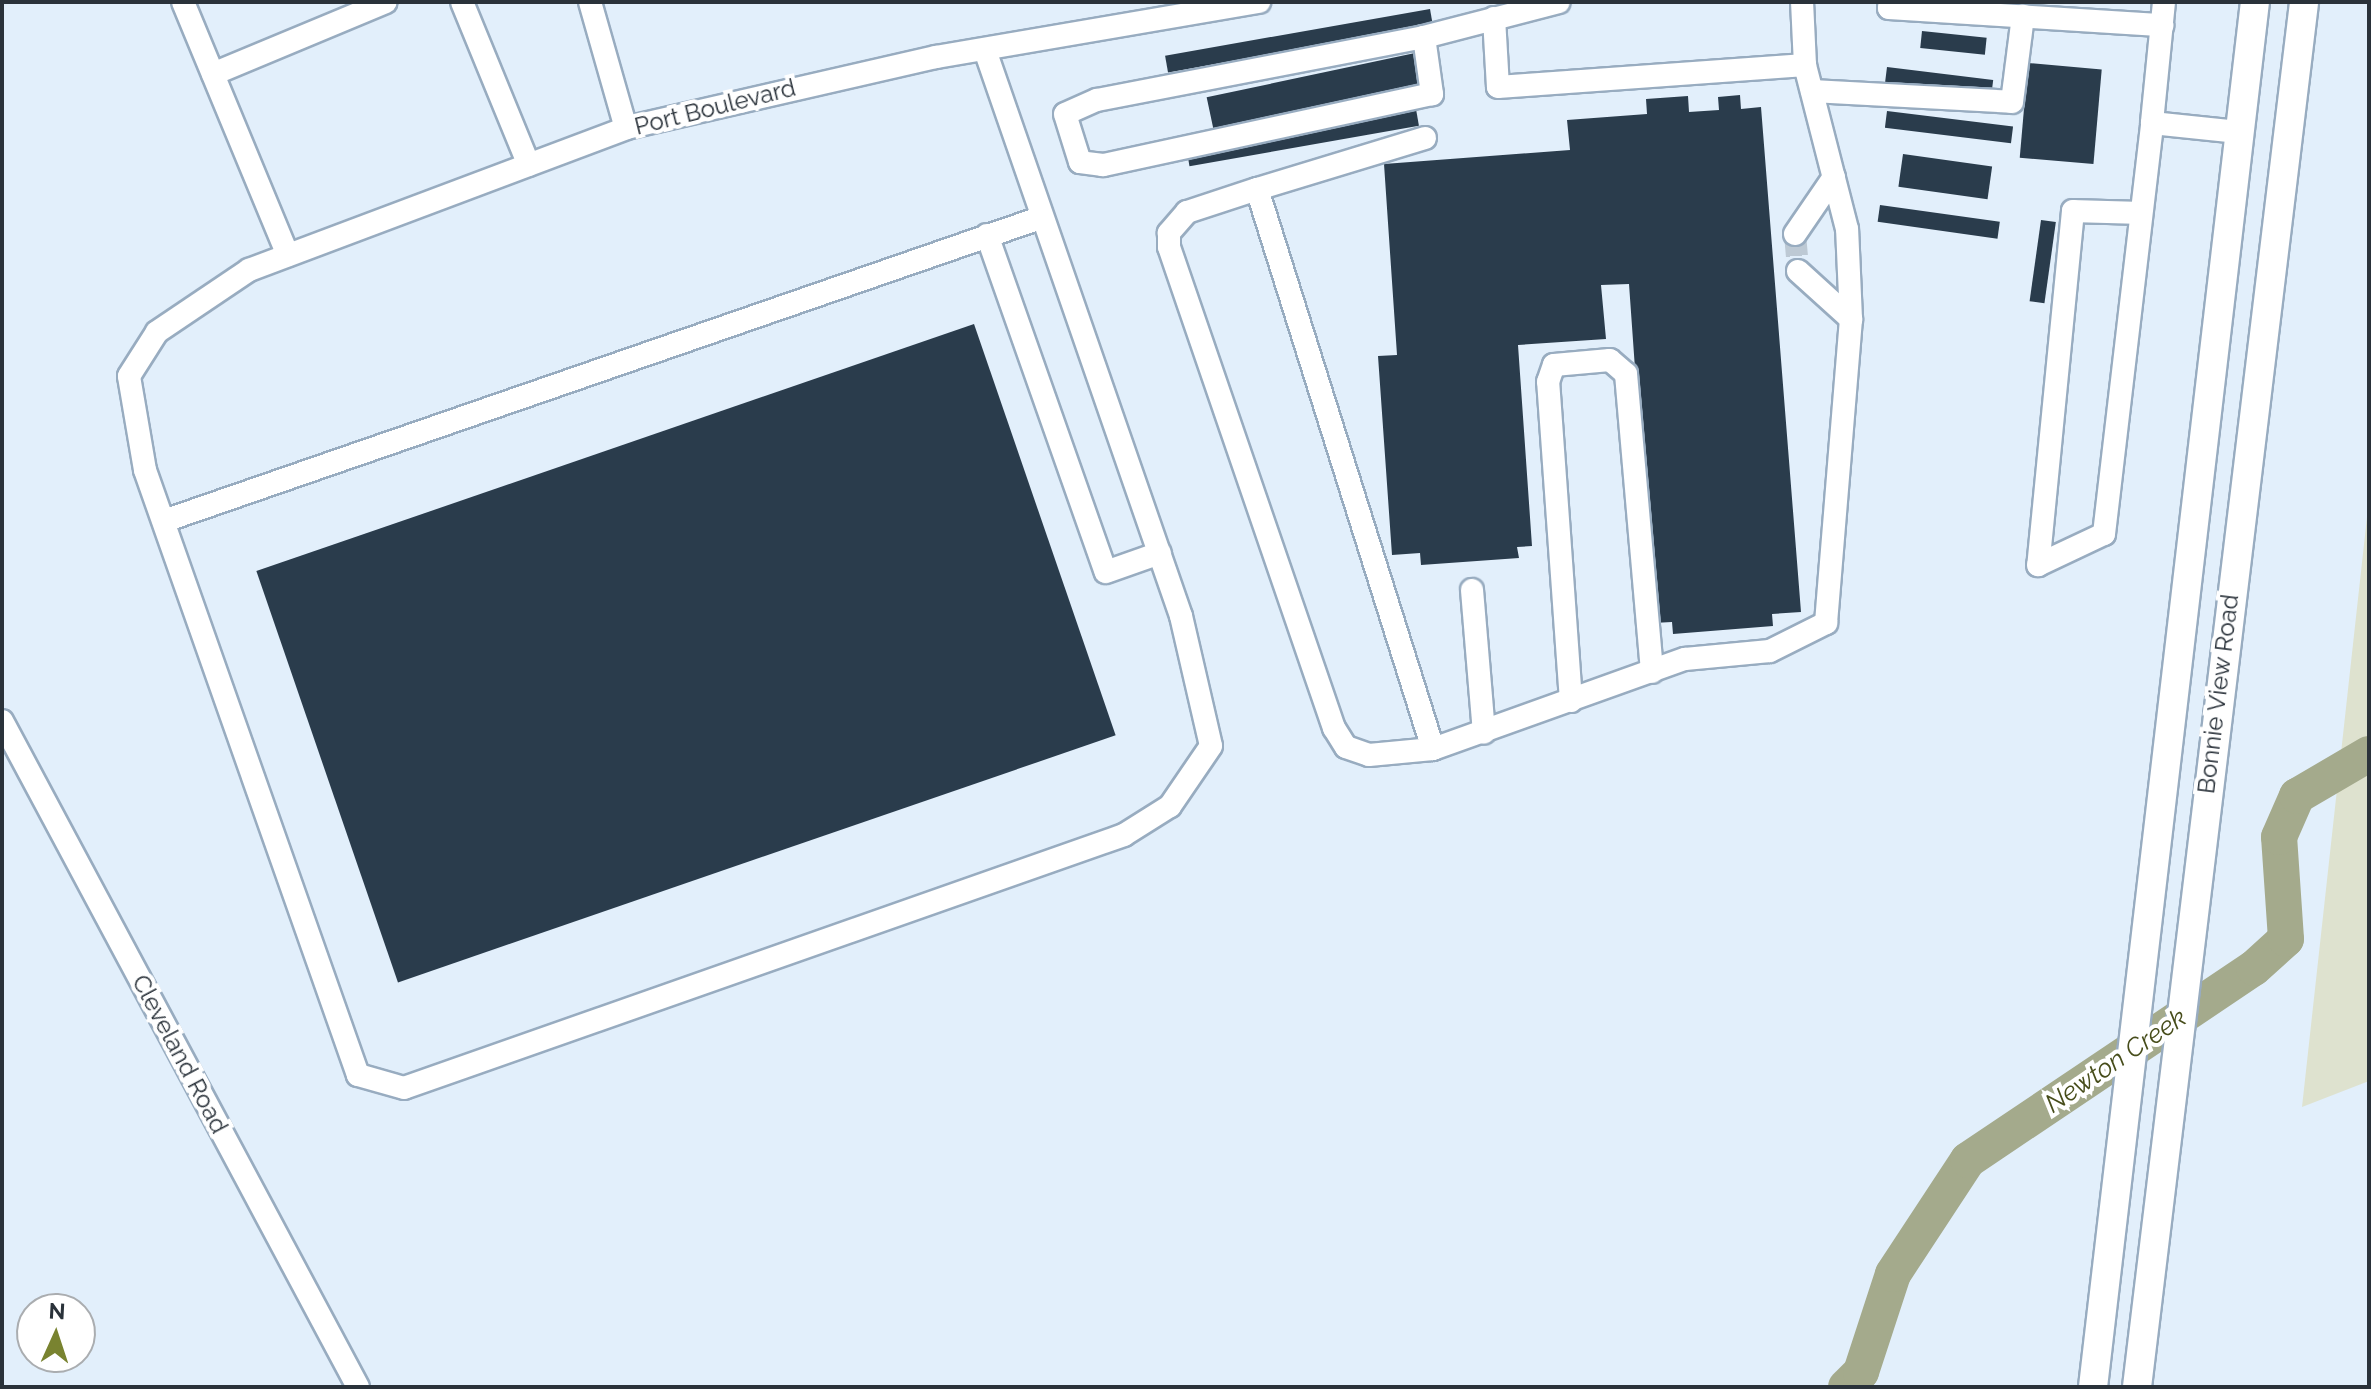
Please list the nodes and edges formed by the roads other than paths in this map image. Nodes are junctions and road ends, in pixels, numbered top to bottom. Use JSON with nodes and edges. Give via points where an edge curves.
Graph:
{"nodes":[{"id":1,"x":183,"y":2,"type":"edge"},
{"id":2,"x":386,"y":2,"type":"edge"},
{"id":3,"x":462,"y":2,"type":"edge"},
{"id":4,"x":590,"y":2,"type":"edge"},
{"id":5,"x":1259,"y":2,"type":"edge"},
{"id":6,"x":1559,"y":2,"type":"edge"},
{"id":7,"x":1802,"y":2,"type":"edge"},
{"id":8,"x":1890,"y":2,"type":"edge"},
{"id":9,"x":2164,"y":2,"type":"edge"},
{"id":10,"x":2255,"y":2,"type":"edge"},
{"id":11,"x":2304,"y":2,"type":"edge"},
{"id":12,"x":2023,"y":16,"type":"junction"},
{"id":13,"x":1494,"y":18,"type":"junction"},
{"id":14,"x":2162,"y":25,"type":"junction"},
{"id":15,"x":1424,"y":37,"type":"junction"},
{"id":16,"x":985,"y":50,"type":"junction"},
{"id":17,"x":1805,"y":65,"type":"junction"},
{"id":18,"x":213,"y":74,"type":"junction"},
{"id":19,"x":1812,"y":91,"type":"junction"},
{"id":20,"x":2152,"y":123,"type":"junction"},
{"id":21,"x":626,"y":128,"type":"junction"},
{"id":22,"x":2239,"y":132,"type":"junction"},
{"id":23,"x":1425,"y":138,"type":"dead end"},
{"id":24,"x":529,"y":165,"type":"junction"},
{"id":25,"x":1834,"y":177,"type":"junction"},
{"id":26,"x":1257,"y":189,"type":"junction"},
{"id":27,"x":2141,"y":213,"type":"junction"},
{"id":28,"x":1040,"y":218,"type":"junction"},
{"id":29,"x":1795,"y":234,"type":"tunnel mouth"},
{"id":30,"x":987,"y":235,"type":"junction"},
{"id":31,"x":288,"y":255,"type":"junction"},
{"id":32,"x":1798,"y":271,"type":"tunnel mouth"},
{"id":33,"x":1851,"y":319,"type":"junction"},
{"id":34,"x":164,"y":521,"type":"junction"},
{"id":35,"x":1160,"y":553,"type":"junction"},
{"id":36,"x":1472,"y":590,"type":"dead end"},
{"id":37,"x":1652,"y":672,"type":"junction"},
{"id":38,"x":1571,"y":701,"type":"junction"},
{"id":39,"x":2,"y":721,"type":"edge"},
{"id":40,"x":1484,"y":732,"type":"junction"},
{"id":41,"x":1433,"y":749,"type":"junction"},
{"id":42,"x":358,"y":1387,"type":"edge"},
{"id":43,"x":2093,"y":1387,"type":"edge"},
{"id":44,"x":2137,"y":1387,"type":"edge"}],
"edges":[{"from":1,"to":18,"type":"street"},
{"from":2,"to":18,"type":"street"},
{"from":3,"to":24,"type":"street"},
{"from":4,"to":21,"type":"street"},
{"from":5,"to":16,"type":"street","name":"Port Boulevard"},
{"from":6,"to":13,"type":"street"},
{"from":7,"to":17,"type":"street"},
{"from":8,"to":12,"type":"street","via":[[1889,8]]},
{"from":9,"to":14,"type":"street"},
{"from":10,"to":22,"type":"main road","name":"Bonnie View Road"},
{"from":11,"to":44,"type":"main road","name":"Bonnie View Road"},
{"from":12,"to":14,"type":"street"},
{"from":12,"to":19,"type":"street","via":[[2012,102]]},
{"from":13,"to":15,"type":"street"},
{"from":13,"to":17,"type":"street","via":[[1498,87]]},
{"from":14,"to":20,"type":"street"},
{"from":15,"to":15,"type":"street","via":[[1097,100],[1065,114],[1080,162],[1103,165],[1432,94]]},
{"from":16,"to":21,"type":"street","name":"Port Boulevard"},
{"from":16,"to":28,"type":"street"},
{"from":17,"to":19,"type":"street"},
{"from":18,"to":31,"type":"street"},
{"from":19,"to":25,"type":"street"},
{"from":20,"to":22,"type":"street"},
{"from":20,"to":27,"type":"street"},
{"from":21,"to":24,"type":"street","name":"Port Boulevard"},
{"from":22,"to":43,"type":"main road","name":"Bonnie View Road"},
{"from":23,"to":26,"type":"street"},
{"from":24,"to":31,"type":"street","name":"Port Boulevard"},
{"from":25,"to":29,"type":"street"},
{"from":25,"to":33,"type":"street","via":[[1847,229]]},
{"from":26,"to":41,"type":"street"},
{"from":26,"to":41,"type":"street","via":[[1187,212],[1169,233],[1169,247],[1334,728],[1346,747],[1369,755]]},
{"from":27,"to":27,"type":"street","via":[[2104,534],[2038,565],[2073,211]]},
{"from":28,"to":30,"type":"street"},
{"from":28,"to":35,"type":"street"},
{"from":30,"to":34,"type":"street"},
{"from":30,"to":35,"type":"street","via":[[1106,572]]},
{"from":31,"to":34,"type":"street","name":"Port Boulevard","via":[[249,270],[157,332],[129,376],[145,470]]},
{"from":32,"to":33,"type":"street"},
{"from":33,"to":37,"type":"street","via":[[1826,623],[1770,651],[1685,659]]},
{"from":34,"to":35,"type":"street","name":"Port Boulevard","via":[[358,1075],[404,1088],[1124,835],[1170,806],[1211,746]]},
{"from":36,"to":40,"type":"street"},
{"from":37,"to":38,"type":"street"},
{"from":37,"to":38,"type":"street","via":[[1626,374],[1610,360],[1554,365],[1548,382]]},
{"from":38,"to":40,"type":"street"},
{"from":39,"to":42,"type":"street","name":"Cleveland Road"},
{"from":40,"to":41,"type":"street"}]}
